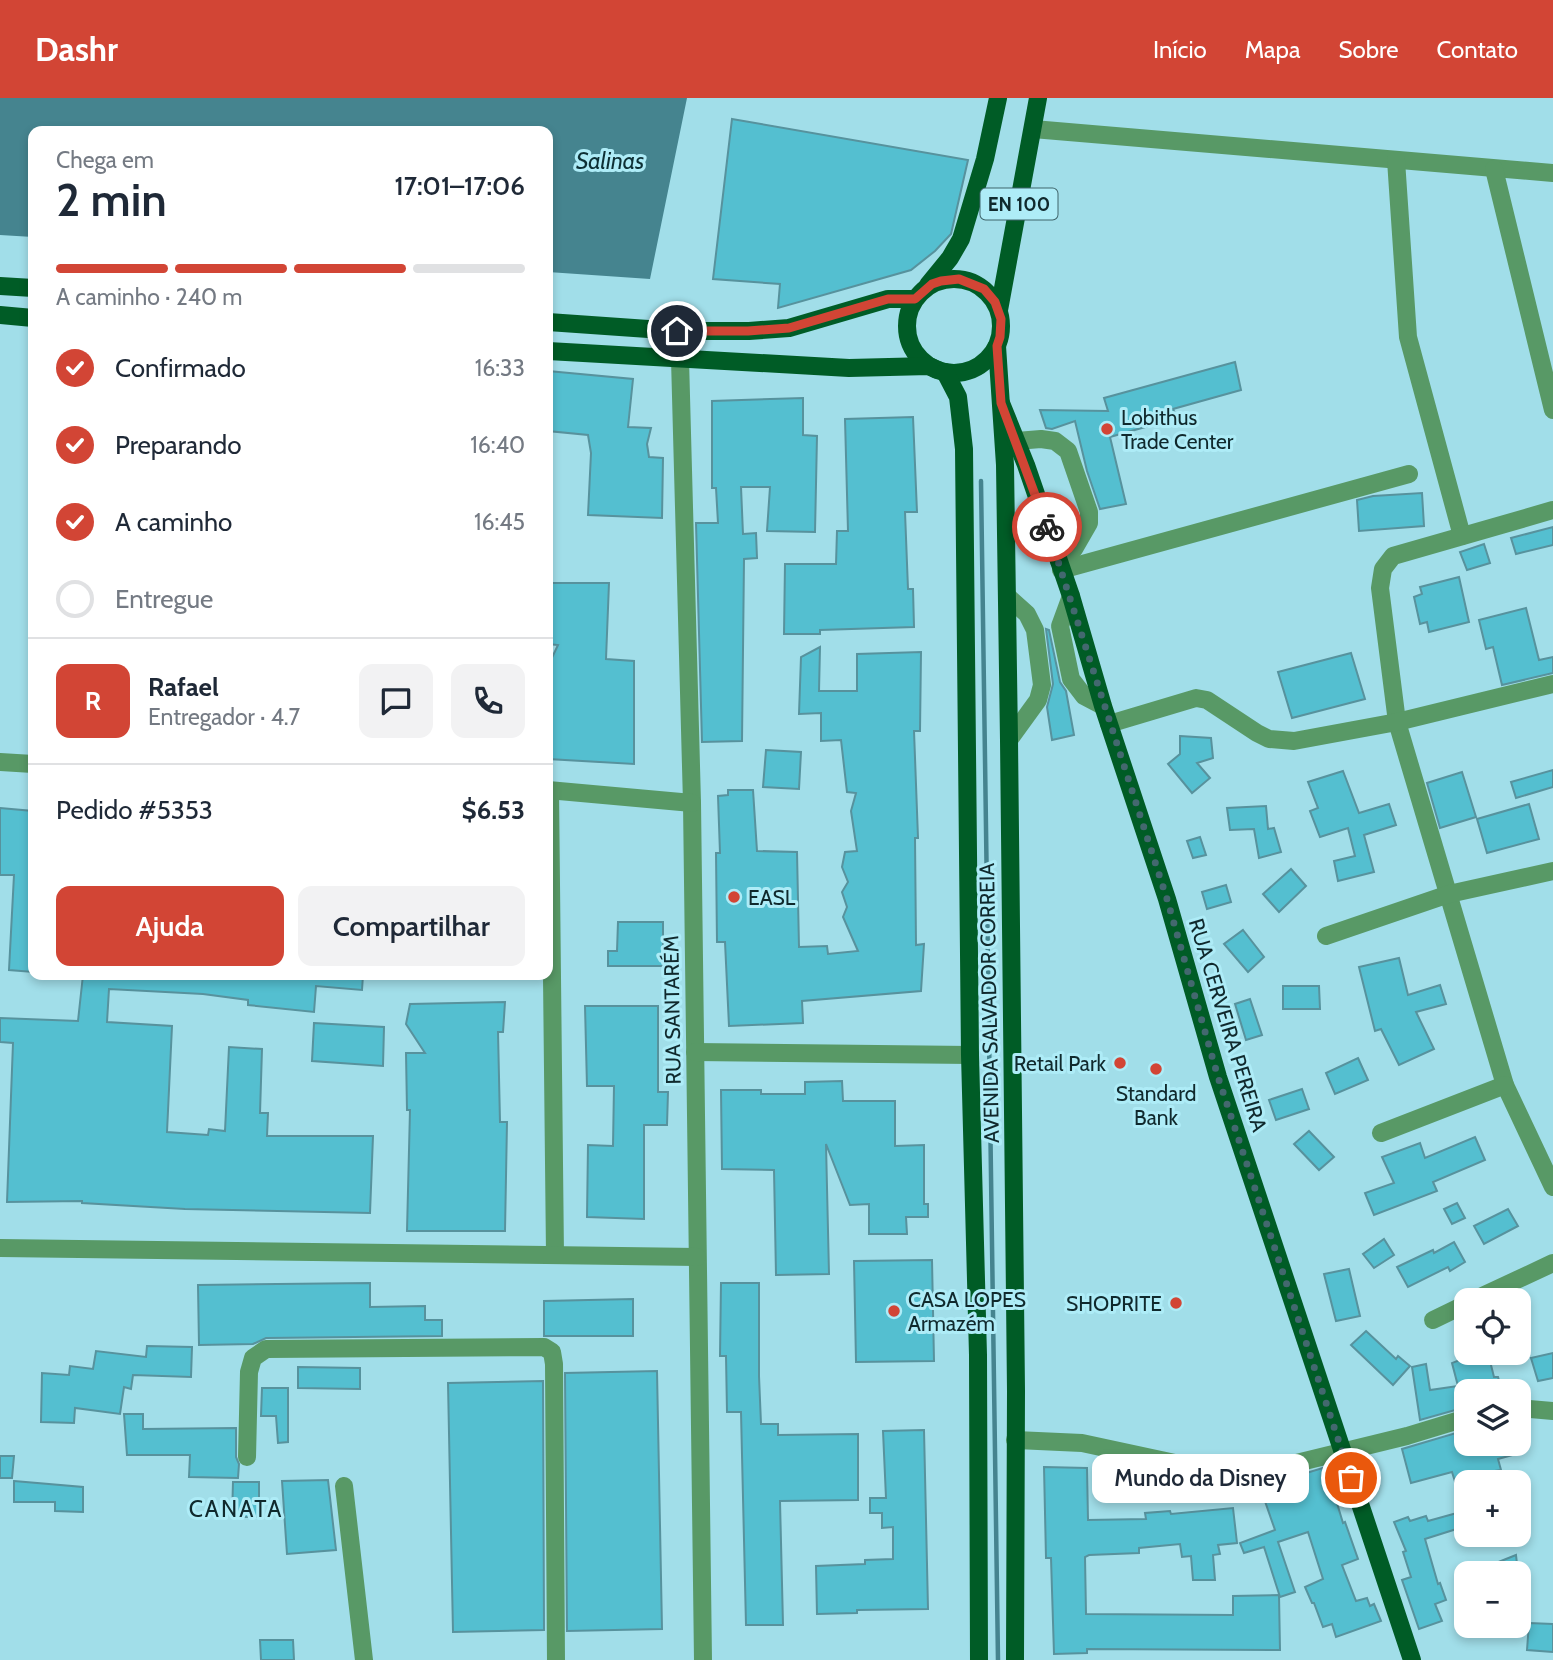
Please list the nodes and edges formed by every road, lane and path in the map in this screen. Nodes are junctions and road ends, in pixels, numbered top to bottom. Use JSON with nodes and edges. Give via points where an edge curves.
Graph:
{"nodes":[{"id":1,"x":998,"y":98,"type":"edge"},
{"id":2,"x":1038,"y":98,"type":"edge"},
{"id":3,"x":1033,"y":129,"type":"junction"},
{"id":4,"x":1396,"y":160,"type":"junction"},
{"id":5,"x":1494,"y":169,"type":"junction"},
{"id":6,"x":1553,"y":173,"type":"edge"},
{"id":7,"x":0,"y":286,"type":"edge"},
{"id":8,"x":28,"y":288,"type":"edge"},
{"id":9,"x":920,"y":294,"type":"junction"},
{"id":10,"x":999,"y":310,"type":"junction"},
{"id":11,"x":0,"y":316,"type":"edge"},
{"id":12,"x":28,"y":318,"type":"edge"},
{"id":13,"x":553,"y":322,"type":"edge"},
{"id":14,"x":997,"y":346,"type":"junction"},
{"id":15,"x":553,"y":351,"type":"edge"},
{"id":16,"x":680,"y":359,"type":"junction"},
{"id":17,"x":937,"y":369,"type":"junction"},
{"id":18,"x":1001,"y":403,"type":"junction"},
{"id":19,"x":1553,"y":410,"type":"edge"},
{"id":20,"x":1016,"y":441,"type":"junction"},
{"id":21,"x":1409,"y":474,"type":"dead end"},
{"id":22,"x":1553,"y":509,"type":"edge"},
{"id":23,"x":1462,"y":536,"type":"junction"},
{"id":24,"x":1060,"y":565,"type":"junction"},
{"id":25,"x":1007,"y":596,"type":"junction"},
{"id":26,"x":1553,"y":684,"type":"edge"},
{"id":27,"x":1397,"y":722,"type":"junction"},
{"id":28,"x":1110,"y":724,"type":"junction"},
{"id":29,"x":1009,"y":740,"type":"junction"},
{"id":30,"x":0,"y":762,"type":"edge"},
{"id":31,"x":28,"y":764,"type":"edge"},
{"id":32,"x":553,"y":790,"type":"edge"},
{"id":33,"x":692,"y":803,"type":"junction"},
{"id":34,"x":1553,"y":871,"type":"edge"},
{"id":35,"x":1448,"y":894,"type":"junction"},
{"id":36,"x":1325,"y":936,"type":"dead end"},
{"id":37,"x":551,"y":980,"type":"edge"},
{"id":38,"x":695,"y":1052,"type":"junction"},
{"id":39,"x":970,"y":1055,"type":"junction"},
{"id":40,"x":1505,"y":1085,"type":"junction"},
{"id":41,"x":1381,"y":1133,"type":"dead end"},
{"id":42,"x":1553,"y":1187,"type":"edge"},
{"id":43,"x":0,"y":1248,"type":"edge"},
{"id":44,"x":555,"y":1255,"type":"junction"},
{"id":45,"x":697,"y":1257,"type":"junction"},
{"id":46,"x":1553,"y":1263,"type":"edge"},
{"id":47,"x":1500,"y":1288,"type":"edge"},
{"id":48,"x":1454,"y":1310,"type":"edge"},
{"id":49,"x":1433,"y":1320,"type":"dead end"},
{"id":50,"x":1531,"y":1409,"type":"edge"},
{"id":51,"x":1553,"y":1411,"type":"edge"},
{"id":52,"x":1454,"y":1422,"type":"edge"},
{"id":53,"x":1015,"y":1440,"type":"junction"},
{"id":54,"x":1342,"y":1451,"type":"junction"},
{"id":55,"x":247,"y":1457,"type":"dead end"},
{"id":56,"x":344,"y":1486,"type":"dead end"},
{"id":57,"x":364,"y":1660,"type":"edge"},
{"id":58,"x":556,"y":1660,"type":"edge"},
{"id":59,"x":703,"y":1660,"type":"edge"},
{"id":60,"x":979,"y":1660,"type":"edge"},
{"id":61,"x":1014,"y":1660,"type":"edge"},
{"id":62,"x":1412,"y":1660,"type":"edge"}],
"edges":[{"from":1,"to":9,"type":"main road","number":"EN 100","via":[[961,239]]},
{"from":2,"to":3,"type":"main road","number":"EN 100"},
{"from":3,"to":4,"type":"street"},
{"from":3,"to":10,"type":"main road","number":"EN 100"},
{"from":4,"to":5,"type":"street"},
{"from":4,"to":23,"type":"street","via":[[1408,337]]},
{"from":5,"to":6,"type":"street"},
{"from":5,"to":19,"type":"street"},
{"from":7,"to":8,"type":"main road"},
{"from":9,"to":10,"type":"main road","via":[[941,281],[959,279],[984,289]]},
{"from":9,"to":13,"type":"main road","via":[[789,328],[677,331]]},
{"from":9,"to":17,"type":"main road","number":"EN 100","via":[[908,316],[908,335],[915,353]]},
{"from":10,"to":14,"type":"main road","number":"EN 100","via":[[1002,328]]},
{"from":11,"to":12,"type":"main road"},
{"from":14,"to":17,"type":"main road","via":[[987,360],[962,373]]},
{"from":14,"to":18,"type":"main road","name":"AVENIDA SALVADOR CORREIA"},
{"from":15,"to":16,"type":"main road"},
{"from":16,"to":17,"type":"main road"},
{"from":16,"to":33,"type":"street","name":"RUA SANTARÉM"},
{"from":17,"to":39,"type":"main road","name":"AVENIDA SALVADOR CORREIA","via":[[958,397],[964,449]]},
{"from":18,"to":20,"type":"main road","name":"RUA CERVEIRA PEREIRA"},
{"from":18,"to":25,"type":"main road","name":"AVENIDA SALVADOR CORREIA"},
{"from":20,"to":24,"type":"main road","name":"RUA CERVEIRA PEREIRA"},
{"from":20,"to":24,"type":"street","via":[[1055,441],[1068,451],[1089,523]]},
{"from":21,"to":24,"type":"street"},
{"from":22,"to":23,"type":"street"},
{"from":23,"to":27,"type":"street","via":[[1393,556],[1383,569],[1380,588]]},
{"from":24,"to":28,"type":"main road","name":"RUA CERVEIRA PEREIRA"},
{"from":25,"to":29,"type":"main road","name":"AVENIDA SALVADOR CORREIA"},
{"from":25,"to":29,"type":"street","via":[[1027,614],[1035,630],[1042,685],[1038,700]]},
{"from":26,"to":27,"type":"street"},
{"from":27,"to":28,"type":"street","via":[[1294,741],[1269,738],[1207,700],[1196,698]]},
{"from":27,"to":35,"type":"street"},
{"from":28,"to":54,"type":"main road","name":"RUA CERVEIRA PEREIRA","via":[[1218,1077]]},
{"from":29,"to":53,"type":"main road","name":"AVENIDA SALVADOR CORREIA"},
{"from":30,"to":31,"type":"street"},
{"from":32,"to":33,"type":"street"},
{"from":33,"to":38,"type":"street","name":"RUA SANTARÉM"},
{"from":34,"to":35,"type":"street"},
{"from":35,"to":36,"type":"street"},
{"from":35,"to":40,"type":"street"},
{"from":37,"to":44,"type":"street"},
{"from":38,"to":39,"type":"street"},
{"from":38,"to":45,"type":"street","name":"RUA SANTARÉM"},
{"from":39,"to":60,"type":"main road","name":"AVENIDA SALVADOR CORREIA","via":[[978,1355]]},
{"from":40,"to":41,"type":"street"},
{"from":40,"to":42,"type":"street"},
{"from":43,"to":44,"type":"street"},
{"from":44,"to":45,"type":"street"},
{"from":45,"to":59,"type":"street","name":"RUA SANTARÉM"},
{"from":46,"to":47,"type":"street"},
{"from":48,"to":49,"type":"street"},
{"from":50,"to":51,"type":"street"},
{"from":52,"to":54,"type":"street"},
{"from":53,"to":54,"type":"street","via":[[1082,1443],[1226,1474],[1280,1467]]},
{"from":53,"to":61,"type":"main road","name":"AVENIDA SALVADOR CORREIA"},
{"from":54,"to":62,"type":"main road","name":"RUA CERVEIRA PEREIRA"},
{"from":55,"to":58,"type":"street","via":[[248,1372],[253,1358],[266,1349],[544,1347],[552,1352]]},
{"from":56,"to":57,"type":"street"}]}
